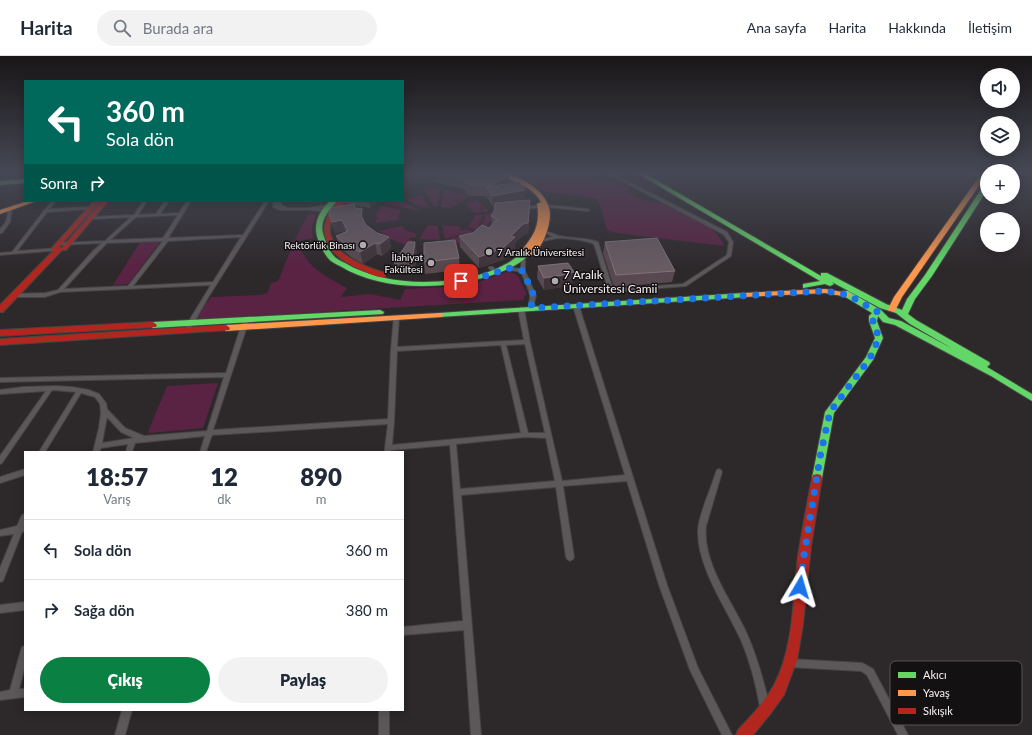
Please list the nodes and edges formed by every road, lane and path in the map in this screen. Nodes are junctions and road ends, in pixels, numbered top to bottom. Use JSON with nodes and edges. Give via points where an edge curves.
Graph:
{"nodes":[{"id":1,"x":94,"y":204,"type":"edge"},
{"id":2,"x":23,"y":205,"type":"edge"},
{"id":3,"x":51,"y":205,"type":"edge"},
{"id":4,"x":89,"y":205,"type":"edge"},
{"id":5,"x":102,"y":205,"type":"edge"},
{"id":6,"x":143,"y":205,"type":"edge"},
{"id":7,"x":164,"y":205,"type":"edge"},
{"id":8,"x":187,"y":205,"type":"edge"},
{"id":9,"x":265,"y":205,"type":"edge"},
{"id":10,"x":274,"y":205,"type":"edge"},
{"id":11,"x":279,"y":205,"type":"edge"},
{"id":12,"x":333,"y":205,"type":"edge"},
{"id":13,"x":670,"y":205,"type":"edge"},
{"id":14,"x":694,"y":205,"type":"edge"},
{"id":15,"x":701,"y":205,"type":"edge"},
{"id":16,"x":963,"y":205,"type":"edge"},
{"id":17,"x":975,"y":205,"type":"edge"},
{"id":18,"x":544,"y":206,"type":"junction"},
{"id":19,"x":518,"y":208,"type":"edge"},
{"id":20,"x":10,"y":209,"type":"junction"},
{"id":21,"x":286,"y":209,"type":"junction"},
{"id":22,"x":308,"y":209,"type":"junction"},
{"id":23,"x":587,"y":210,"type":"dead end"},
{"id":24,"x":45,"y":211,"type":"junction"},
{"id":25,"x":0,"y":212,"type":"edge"},
{"id":26,"x":158,"y":214,"type":"junction"},
{"id":27,"x":181,"y":214,"type":"junction"},
{"id":28,"x":135,"y":216,"type":"junction"},
{"id":29,"x":91,"y":218,"type":"junction"},
{"id":30,"x":0,"y":232,"type":"edge"},
{"id":31,"x":245,"y":236,"type":"junction"},
{"id":32,"x":541,"y":236,"type":"junction"},
{"id":33,"x":558,"y":237,"type":"junction"},
{"id":34,"x":166,"y":239,"type":"junction"},
{"id":35,"x":107,"y":242,"type":"junction"},
{"id":36,"x":61,"y":247,"type":"junction"},
{"id":37,"x":13,"y":252,"type":"junction"},
{"id":38,"x":1,"y":255,"type":"edge"},
{"id":39,"x":523,"y":260,"type":"junction"},
{"id":40,"x":508,"y":268,"type":"junction"},
{"id":41,"x":493,"y":270,"type":"junction"},
{"id":42,"x":523,"y":271,"type":"junction"},
{"id":43,"x":826,"y":282,"type":"junction"},
{"id":44,"x":214,"y":283,"type":"junction"},
{"id":45,"x":129,"y":288,"type":"junction"},
{"id":46,"x":60,"y":291,"type":"junction"},
{"id":47,"x":848,"y":295,"type":"junction"},
{"id":48,"x":13,"y":296,"type":"junction"},
{"id":49,"x":532,"y":306,"type":"junction"},
{"id":50,"x":576,"y":306,"type":"junction"},
{"id":51,"x":891,"y":308,"type":"junction"},
{"id":52,"x":521,"y":309,"type":"junction"},
{"id":53,"x":0,"y":310,"type":"edge"},
{"id":54,"x":879,"y":313,"type":"junction"},
{"id":55,"x":396,"y":317,"type":"junction"},
{"id":56,"x":902,"y":318,"type":"junction"},
{"id":57,"x":245,"y":323,"type":"junction"},
{"id":58,"x":189,"y":327,"type":"junction"},
{"id":59,"x":0,"y":334,"type":"edge"},
{"id":60,"x":0,"y":342,"type":"edge"},
{"id":61,"x":527,"y":342,"type":"junction"},
{"id":62,"x":503,"y":343,"type":"junction"},
{"id":63,"x":394,"y":350,"type":"junction"},
{"id":64,"x":228,"y":375,"type":"junction"},
{"id":65,"x":0,"y":380,"type":"edge"},
{"id":66,"x":50,"y":388,"type":"junction"},
{"id":67,"x":80,"y":390,"type":"junction"},
{"id":68,"x":0,"y":392,"type":"edge"},
{"id":69,"x":1032,"y":392,"type":"edge"},
{"id":70,"x":1032,"y":398,"type":"edge"},
{"id":71,"x":103,"y":409,"type":"junction"},
{"id":72,"x":391,"y":421,"type":"junction"},
{"id":73,"x":209,"y":433,"type":"junction"},
{"id":74,"x":524,"y":435,"type":"junction"},
{"id":75,"x":549,"y":436,"type":"junction"},
{"id":76,"x":143,"y":439,"type":"junction"},
{"id":77,"x":132,"y":442,"type":"junction"},
{"id":78,"x":453,"y":442,"type":"junction"},
{"id":79,"x":97,"y":449,"type":"edge"},
{"id":80,"x":388,"y":450,"type":"edge"},
{"id":81,"x":43,"y":451,"type":"edge"},
{"id":82,"x":129,"y":451,"type":"edge"},
{"id":83,"x":203,"y":451,"type":"edge"},
{"id":84,"x":0,"y":461,"type":"edge"},
{"id":85,"x":24,"y":472,"type":"edge"},
{"id":86,"x":719,"y":472,"type":"dead end"},
{"id":87,"x":629,"y":478,"type":"junction"},
{"id":88,"x":0,"y":480,"type":"edge"},
{"id":89,"x":559,"y":484,"type":"junction"},
{"id":90,"x":457,"y":492,"type":"junction"},
{"id":91,"x":22,"y":529,"type":"edge"},
{"id":92,"x":0,"y":533,"type":"edge"},
{"id":93,"x":570,"y":557,"type":"dead end"},
{"id":94,"x":0,"y":578,"type":"edge"},
{"id":95,"x":24,"y":606,"type":"edge"},
{"id":96,"x":0,"y":609,"type":"edge"},
{"id":97,"x":468,"y":625,"type":"junction"},
{"id":98,"x":404,"y":631,"type":"edge"},
{"id":99,"x":24,"y":654,"type":"edge"},
{"id":100,"x":789,"y":664,"type":"junction"},
{"id":101,"x":24,"y":693,"type":"edge"},
{"id":102,"x":13,"y":694,"type":"junction"},
{"id":103,"x":0,"y":696,"type":"edge"},
{"id":104,"x":766,"y":709,"type":"junction"},
{"id":105,"x":890,"y":710,"type":"edge"},
{"id":106,"x":127,"y":711,"type":"edge"},
{"id":107,"x":384,"y":711,"type":"edge"},
{"id":108,"x":898,"y":725,"type":"edge"},
{"id":109,"x":120,"y":735,"type":"edge"},
{"id":110,"x":384,"y":735,"type":"edge"},
{"id":111,"x":476,"y":735,"type":"edge"},
{"id":112,"x":727,"y":735,"type":"edge"},
{"id":113,"x":743,"y":735,"type":"edge"},
{"id":114,"x":903,"y":735,"type":"edge"}],
"edges":[{"from":1,"to":36,"type":"street"},
{"from":2,"to":20,"type":"street"},
{"from":3,"to":24,"type":"street"},
{"from":4,"to":24,"type":"street"},
{"from":5,"to":29,"type":"street"},
{"from":6,"to":28,"type":"street"},
{"from":7,"to":26,"type":"street"},
{"from":8,"to":27,"type":"street"},
{"from":9,"to":31,"type":"street"},
{"from":10,"to":21,"type":"street"},
{"from":11,"to":21,"type":"street"},
{"from":12,"to":22,"type":"street"},
{"from":12,"to":22,"type":"street"},
{"from":12,"to":41,"type":"street","via":[[320,222],[318,234],[321,245],[341,266],[366,277],[395,283],[432,285],[467,280]]},
{"from":13,"to":33,"type":"street","via":[[725,233],[730,242],[729,256],[678,287],[611,291],[596,243]]},
{"from":14,"to":43,"type":"street"},
{"from":15,"to":51,"type":"street","via":[[801,262]]},
{"from":16,"to":51,"type":"street"},
{"from":17,"to":56,"type":"street","via":[[911,298]]},
{"from":18,"to":19,"type":"street"},
{"from":18,"to":23,"type":"street"},
{"from":18,"to":32,"type":"street","via":[[549,217]]},
{"from":20,"to":25,"type":"street"},
{"from":20,"to":30,"type":"street","via":[[8,222]]},
{"from":21,"to":22,"type":"street"},
{"from":24,"to":37,"type":"street"},
{"from":26,"to":27,"type":"street"},
{"from":26,"to":28,"type":"street"},
{"from":27,"to":34,"type":"street"},
{"from":28,"to":29,"type":"street"},
{"from":28,"to":35,"type":"street"},
{"from":29,"to":36,"type":"street"},
{"from":31,"to":34,"type":"street"},
{"from":31,"to":44,"type":"street"},
{"from":32,"to":33,"type":"street"},
{"from":32,"to":33,"type":"street"},
{"from":32,"to":39,"type":"street","via":[[538,248]]},
{"from":32,"to":41,"type":"street","via":[[521,254]]},
{"from":34,"to":35,"type":"street"},
{"from":34,"to":45,"type":"street"},
{"from":35,"to":36,"type":"street"},
{"from":35,"to":46,"type":"street"},
{"from":36,"to":37,"type":"street"},
{"from":36,"to":48,"type":"street"},
{"from":37,"to":38,"type":"street"},
{"from":39,"to":40,"type":"street"},
{"from":39,"to":42,"type":"street"},
{"from":40,"to":41,"type":"street"},
{"from":40,"to":42,"type":"street"},
{"from":42,"to":49,"type":"street","via":[[534,296]]},
{"from":43,"to":47,"type":"street"},
{"from":43,"to":49,"type":"street","via":[[817,286]]},
{"from":44,"to":45,"type":"street"},
{"from":44,"to":58,"type":"street"},
{"from":45,"to":46,"type":"street"},
{"from":46,"to":48,"type":"street","via":[[44,295]]},
{"from":47,"to":50,"type":"street","via":[[825,291]]},
{"from":47,"to":54,"type":"street"},
{"from":48,"to":53,"type":"street"},
{"from":49,"to":50,"type":"street"},
{"from":49,"to":52,"type":"street"},
{"from":49,"to":57,"type":"street"},
{"from":50,"to":87,"type":"street"},
{"from":51,"to":54,"type":"street"},
{"from":51,"to":56,"type":"street"},
{"from":52,"to":55,"type":"street"},
{"from":52,"to":61,"type":"street"},
{"from":54,"to":56,"type":"street","via":[[886,320]]},
{"from":54,"to":100,"type":"street","via":[[873,316],[879,338],[870,358],[830,412],[804,555]]},
{"from":55,"to":57,"type":"street"},
{"from":55,"to":63,"type":"street"},
{"from":56,"to":69,"type":"street"},
{"from":56,"to":70,"type":"street"},
{"from":57,"to":58,"type":"street"},
{"from":57,"to":64,"type":"street"},
{"from":58,"to":59,"type":"street"},
{"from":58,"to":60,"type":"street"},
{"from":61,"to":62,"type":"street"},
{"from":61,"to":75,"type":"street"},
{"from":62,"to":63,"type":"street"},
{"from":62,"to":74,"type":"street"},
{"from":63,"to":72,"type":"street"},
{"from":64,"to":65,"type":"street"},
{"from":64,"to":73,"type":"street"},
{"from":66,"to":67,"type":"street"},
{"from":66,"to":68,"type":"street"},
{"from":66,"to":84,"type":"street"},
{"from":67,"to":71,"type":"street","via":[[98,397],[103,403]]},
{"from":67,"to":81,"type":"street"},
{"from":71,"to":76,"type":"street","via":[[124,430]]},
{"from":71,"to":79,"type":"street"},
{"from":72,"to":73,"type":"street"},
{"from":72,"to":80,"type":"street"},
{"from":73,"to":76,"type":"street"},
{"from":73,"to":83,"type":"street"},
{"from":74,"to":75,"type":"street"},
{"from":74,"to":78,"type":"street"},
{"from":75,"to":89,"type":"street"},
{"from":76,"to":77,"type":"street"},
{"from":77,"to":79,"type":"street"},
{"from":77,"to":82,"type":"street"},
{"from":78,"to":80,"type":"street"},
{"from":78,"to":90,"type":"street"},
{"from":85,"to":88,"type":"street"},
{"from":86,"to":104,"type":"street","via":[[702,529],[705,551],[711,573],[753,657]]},
{"from":87,"to":89,"type":"street"},
{"from":87,"to":112,"type":"street","via":[[663,585],[694,670]]},
{"from":89,"to":90,"type":"street"},
{"from":89,"to":93,"type":"street"},
{"from":90,"to":97,"type":"street"},
{"from":91,"to":92,"type":"street"},
{"from":91,"to":94,"type":"street"},
{"from":95,"to":96,"type":"street"},
{"from":97,"to":98,"type":"street"},
{"from":97,"to":111,"type":"street"},
{"from":99,"to":102,"type":"street"},
{"from":100,"to":104,"type":"street","via":[[779,689]]},
{"from":100,"to":105,"type":"street","via":[[862,667],[870,672]]},
{"from":101,"to":102,"type":"street"},
{"from":102,"to":103,"type":"street"},
{"from":104,"to":113,"type":"street"},
{"from":106,"to":109,"type":"street"},
{"from":107,"to":110,"type":"street"},
{"from":108,"to":114,"type":"street"}]}
